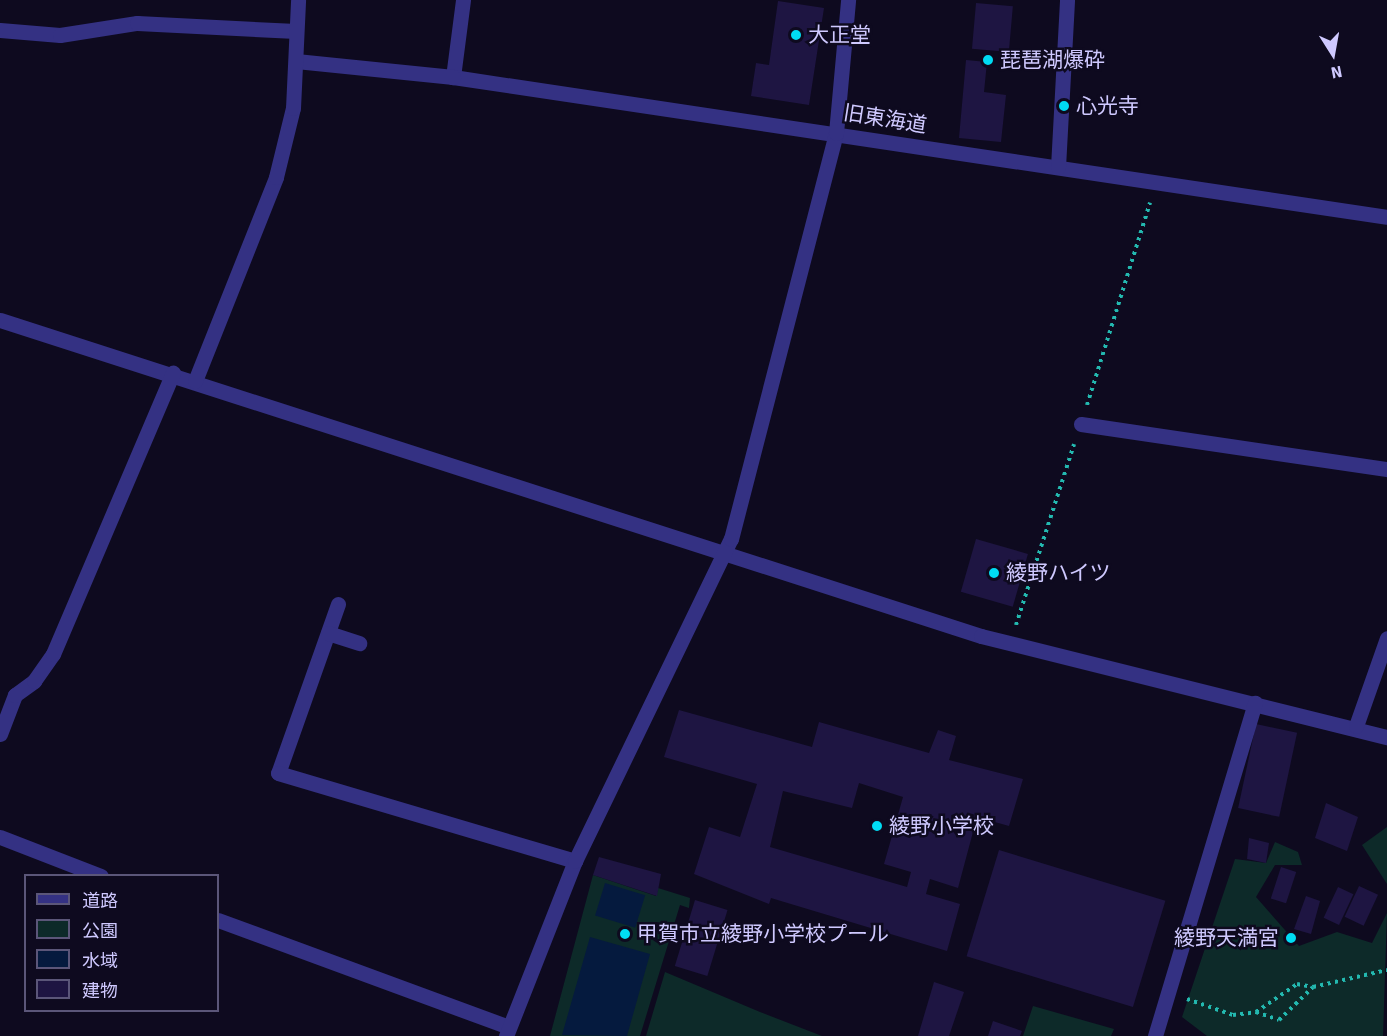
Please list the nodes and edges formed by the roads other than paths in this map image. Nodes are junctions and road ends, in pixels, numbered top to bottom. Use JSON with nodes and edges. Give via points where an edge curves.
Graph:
{"nodes":[{"id":1,"x":298,"y":0,"type":"edge"},
{"id":2,"x":463,"y":0,"type":"edge"},
{"id":3,"x":848,"y":0,"type":"edge"},
{"id":4,"x":1066,"y":0,"type":"edge"},
{"id":5,"x":0,"y":30,"type":"edge"},
{"id":6,"x":296,"y":31,"type":"junction"},
{"id":7,"x":296,"y":61,"type":"junction"},
{"id":8,"x":453,"y":77,"type":"junction"},
{"id":9,"x":836,"y":133,"type":"junction"},
{"id":10,"x":1058,"y":167,"type":"junction"},
{"id":11,"x":1387,"y":217,"type":"edge"},
{"id":12,"x":0,"y":320,"type":"edge"},
{"id":13,"x":172,"y":373,"type":"junction"},
{"id":14,"x":195,"y":381,"type":"junction"},
{"id":15,"x":1081,"y":424,"type":"road end"},
{"id":16,"x":1387,"y":469,"type":"edge"},
{"id":17,"x":721,"y":555,"type":"junction"},
{"id":18,"x":338,"y":604,"type":"dead end"},
{"id":19,"x":328,"y":633,"type":"junction"},
{"id":20,"x":1387,"y":638,"type":"edge"},
{"id":21,"x":359,"y":644,"type":"dead end"},
{"id":22,"x":8,"y":696,"type":"edge"},
{"id":23,"x":1255,"y":703,"type":"junction"},
{"id":24,"x":1356,"y":726,"type":"junction"},
{"id":25,"x":0,"y":734,"type":"edge"},
{"id":26,"x":1387,"y":736,"type":"edge"},
{"id":27,"x":0,"y":837,"type":"edge"},
{"id":28,"x":575,"y":861,"type":"junction"},
{"id":29,"x":96,"y":874,"type":"edge"},
{"id":30,"x":219,"y":920,"type":"edge"},
{"id":31,"x":507,"y":1032,"type":"edge"},
{"id":32,"x":1155,"y":1036,"type":"edge"}],
"edges":[{"from":1,"to":6,"type":"street"},
{"from":2,"to":8,"type":"street"},
{"from":3,"to":9,"type":"street"},
{"from":4,"to":10,"type":"street"},
{"from":5,"to":6,"type":"street","via":[[60,35],[137,23]]},
{"from":6,"to":7,"type":"street"},
{"from":7,"to":8,"type":"street","name":"旧東海道"},
{"from":7,"to":14,"type":"street","via":[[293,108],[276,177]]},
{"from":8,"to":9,"type":"street","name":"旧東海道"},
{"from":9,"to":10,"type":"street","name":"旧東海道"},
{"from":9,"to":17,"type":"street","via":[[760,444]]},
{"from":10,"to":11,"type":"street","name":"旧東海道","via":[[1156,185]]},
{"from":12,"to":13,"type":"street"},
{"from":13,"to":14,"type":"street"},
{"from":13,"to":22,"type":"street","via":[[53,654],[34,681]]},
{"from":14,"to":17,"type":"street"},
{"from":15,"to":16,"type":"street"},
{"from":17,"to":23,"type":"street","via":[[1010,644]]},
{"from":17,"to":28,"type":"street"},
{"from":18,"to":19,"type":"street"},
{"from":19,"to":21,"type":"street"},
{"from":19,"to":28,"type":"street","via":[[278,773]]},
{"from":20,"to":24,"type":"street"},
{"from":22,"to":25,"type":"street"},
{"from":23,"to":24,"type":"street"},
{"from":23,"to":32,"type":"street"},
{"from":24,"to":26,"type":"street"},
{"from":27,"to":29,"type":"street"},
{"from":28,"to":31,"type":"street"},
{"from":30,"to":31,"type":"street"}]}
